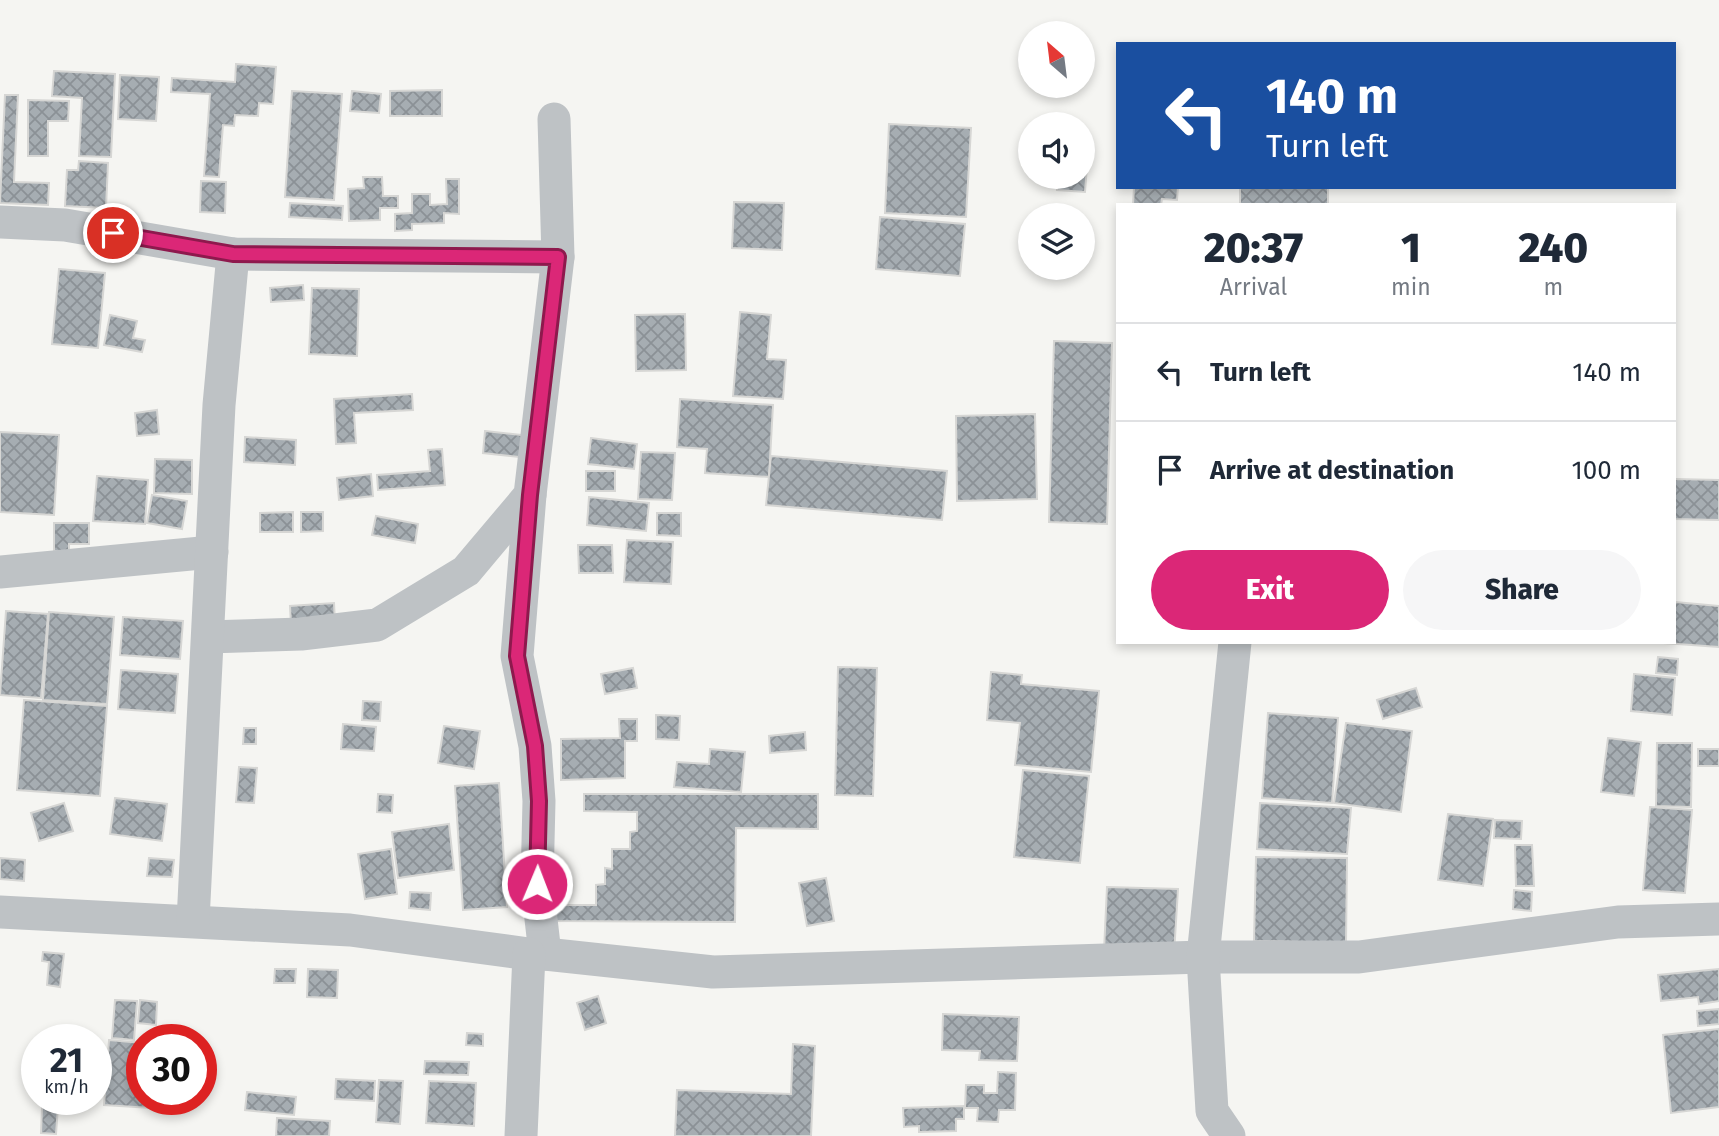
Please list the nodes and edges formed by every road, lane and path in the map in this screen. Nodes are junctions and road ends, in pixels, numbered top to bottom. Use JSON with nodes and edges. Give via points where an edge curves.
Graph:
{"nodes":[{"id":1,"x":554,"y":119,"type":"dead end"},
{"id":2,"x":0,"y":222,"type":"edge"},
{"id":3,"x":233,"y":254,"type":"junction"},
{"id":4,"x":558,"y":257,"type":"junction"},
{"id":5,"x":530,"y":495,"type":"junction"},
{"id":6,"x":212,"y":552,"type":"junction"},
{"id":7,"x":0,"y":572,"type":"edge"},
{"id":8,"x":208,"y":637,"type":"junction"},
{"id":9,"x":1234,"y":644,"type":"edge"},
{"id":10,"x":0,"y":912,"type":"edge"},
{"id":11,"x":1719,"y":919,"type":"edge"},
{"id":12,"x":193,"y":921,"type":"junction"},
{"id":13,"x":537,"y":954,"type":"junction"},
{"id":14,"x":1203,"y":957,"type":"junction"},
{"id":15,"x":521,"y":1136,"type":"edge"},
{"id":16,"x":1229,"y":1136,"type":"edge"}],
"edges":[{"from":1,"to":4,"type":"street"},
{"from":2,"to":3,"type":"street","via":[[65,225]]},
{"from":3,"to":4,"type":"street"},
{"from":3,"to":6,"type":"street"},
{"from":4,"to":5,"type":"street"},
{"from":5,"to":8,"type":"street","via":[[466,572],[377,625],[301,634]]},
{"from":5,"to":13,"type":"street","via":[[517,656],[535,746],[539,801]]},
{"from":6,"to":7,"type":"street"},
{"from":6,"to":8,"type":"street"},
{"from":8,"to":12,"type":"street"},
{"from":9,"to":14,"type":"street"},
{"from":10,"to":12,"type":"street"},
{"from":11,"to":14,"type":"street","via":[[1618,922],[1359,957]]},
{"from":12,"to":13,"type":"street","via":[[350,930]]},
{"from":13,"to":14,"type":"street","via":[[713,972]]},
{"from":13,"to":15,"type":"street"},
{"from":14,"to":16,"type":"street","via":[[1212,1111]]}]}
